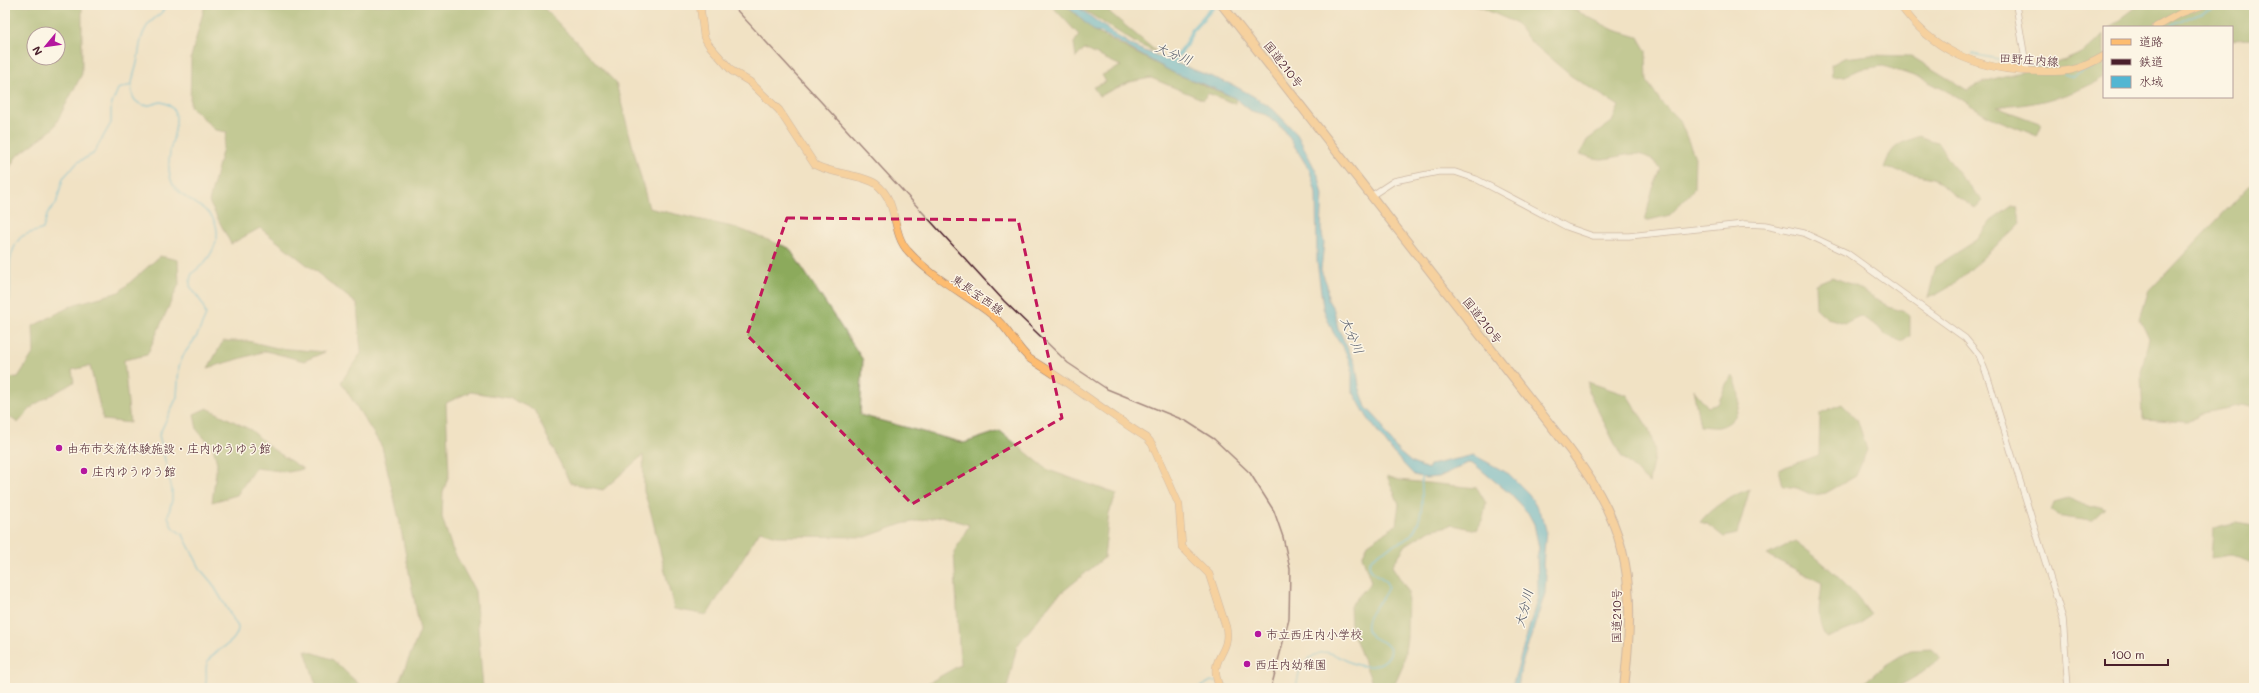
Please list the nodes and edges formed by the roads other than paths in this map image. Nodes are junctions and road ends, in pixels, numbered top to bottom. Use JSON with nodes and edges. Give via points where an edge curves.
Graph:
{"nodes":[{"id":1,"x":700,"y":5,"type":"edge"},
{"id":2,"x":1223,"y":5,"type":"edge"},
{"id":3,"x":1900,"y":5,"type":"edge"},
{"id":4,"x":2016,"y":5,"type":"edge"},
{"id":5,"x":2203,"y":5,"type":"edge"},
{"id":6,"x":2158,"y":26,"type":"edge"},
{"id":7,"x":2103,"y":57,"type":"edge"},
{"id":8,"x":2027,"y":71,"type":"junction"},
{"id":9,"x":1371,"y":196,"type":"junction"},
{"id":10,"x":1220,"y":688,"type":"edge"},
{"id":11,"x":1624,"y":688,"type":"edge"},
{"id":12,"x":2068,"y":688,"type":"edge"}],
"edges":[{"from":1,"to":10,"type":"main road","name":"東長宝西線","via":[[704,37],[708,45],[732,71],[757,87],[779,110],[815,165],[876,184],[896,216],[901,241],[937,279],[1004,325],[1019,348],[1030,359],[1067,381],[1152,444],[1179,506],[1182,548],[1208,574],[1226,626],[1228,635],[1225,649],[1214,668]]},
{"from":2,"to":9,"type":"highway","name":"国道210号"},
{"from":3,"to":8,"type":"main road","name":"田野庄内線","via":[[1913,23],[1928,37],[1956,54],[1990,67]]},
{"from":4,"to":8,"type":"street"},
{"from":5,"to":6,"type":"main road","via":[[2181,13]]},
{"from":7,"to":8,"type":"main road","name":"田野庄内線","via":[[2069,72]]},
{"from":9,"to":11,"type":"highway","name":"国道210号","via":[[1570,450],[1594,483],[1606,505],[1620,543],[1629,587],[1630,626]]},
{"from":9,"to":12,"type":"street","via":[[1399,180],[1438,172],[1455,172],[1472,177],[1567,227],[1593,236],[1629,236],[1730,225],[1766,225],[1813,236],[1858,260],[1964,338],[1980,358],[2063,619]]}]}
